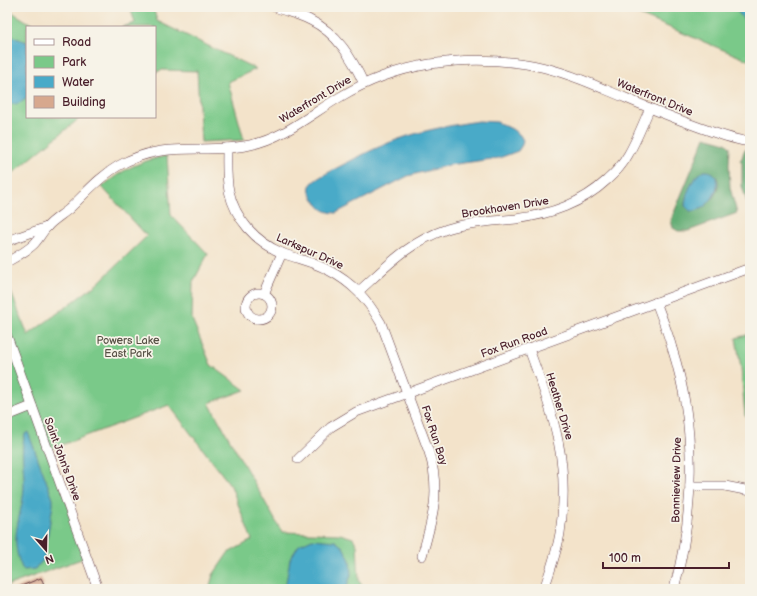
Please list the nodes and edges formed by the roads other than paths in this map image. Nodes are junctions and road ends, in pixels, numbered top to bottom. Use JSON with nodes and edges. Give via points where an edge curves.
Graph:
{"nodes":[{"id":1,"x":275,"y":7,"type":"edge"},
{"id":2,"x":364,"y":84,"type":"junction"},
{"id":3,"x":650,"y":108,"type":"junction"},
{"id":4,"x":750,"y":142,"type":"edge"},
{"id":5,"x":227,"y":148,"type":"junction"},
{"id":6,"x":47,"y":227,"type":"junction"},
{"id":7,"x":7,"y":241,"type":"edge"},
{"id":8,"x":282,"y":253,"type":"junction"},
{"id":9,"x":7,"y":262,"type":"edge"},
{"id":10,"x":750,"y":268,"type":"edge"},
{"id":11,"x":359,"y":291,"type":"junction"},
{"id":12,"x":264,"y":294,"type":"dead end"},
{"id":13,"x":656,"y":302,"type":"junction"},
{"id":14,"x":7,"y":336,"type":"edge"},
{"id":15,"x":529,"y":349,"type":"junction"},
{"id":16,"x":408,"y":393,"type":"junction"},
{"id":17,"x":32,"y":406,"type":"junction"},
{"id":18,"x":7,"y":416,"type":"edge"},
{"id":19,"x":298,"y":459,"type":"dead end"},
{"id":20,"x":690,"y":486,"type":"junction"},
{"id":21,"x":750,"y":491,"type":"edge"},
{"id":22,"x":422,"y":556,"type":"dead end"},
{"id":23,"x":98,"y":589,"type":"edge"},
{"id":24,"x":544,"y":589,"type":"edge"},
{"id":25,"x":674,"y":589,"type":"edge"}],
"edges":[{"from":1,"to":2,"type":"street","via":[[310,20],[335,38],[346,50]]},
{"from":2,"to":3,"type":"street","name":"Waterfront Drive","via":[[392,73],[458,60],[506,62],[549,68]]},
{"from":2,"to":5,"type":"street","name":"Waterfront Drive","via":[[277,136],[250,145]]},
{"from":3,"to":4,"type":"street","name":"Waterfront Drive","via":[[695,126]]},
{"from":3,"to":11,"type":"street","name":"Brookhaven Drive","via":[[628,155],[616,172],[597,190],[577,202],[539,215],[450,228],[433,234],[401,253]]},
{"from":5,"to":6,"type":"street","name":"Waterfront Drive","via":[[166,150],[133,158],[107,173]]},
{"from":5,"to":8,"type":"street","name":"Larkspur Drive","via":[[229,190],[235,209],[245,226],[269,246]]},
{"from":6,"to":7,"type":"street","name":"Waterfront Drive"},
{"from":6,"to":9,"type":"street","name":"Waterfront Drive","via":[[35,244]]},
{"from":8,"to":11,"type":"street","name":"Larkspur Drive","via":[[327,269]]},
{"from":8,"to":12,"type":"street"},
{"from":10,"to":13,"type":"street","name":"Fox Run Road"},
{"from":11,"to":16,"type":"street","name":"Larkspur Drive","via":[[381,323]]},
{"from":13,"to":15,"type":"street","name":"Fox Run Road"},
{"from":13,"to":20,"type":"street","name":"Bonnieview Drive","via":[[673,349],[686,411],[690,448]]},
{"from":14,"to":17,"type":"street","name":"Saint John's Drive"},
{"from":15,"to":16,"type":"street","name":"Fox Run Road"},
{"from":15,"to":24,"type":"street","name":"Heather Drive","via":[[551,410],[564,476],[560,534]]},
{"from":16,"to":19,"type":"street","name":"Fox Run Road","via":[[345,418],[330,427]]},
{"from":16,"to":22,"type":"street","name":"Fox Run Bay","via":[[434,467],[435,500]]},
{"from":17,"to":18,"type":"street"},
{"from":17,"to":23,"type":"street","name":"Saint John's Drive"},
{"from":20,"to":21,"type":"street","via":[[725,486]]},
{"from":20,"to":25,"type":"street","name":"Bonnieview Drive","via":[[684,551]]}]}
